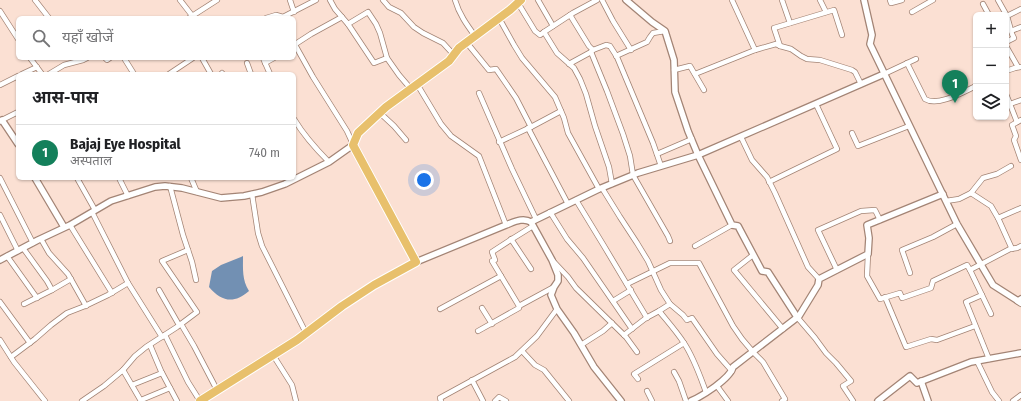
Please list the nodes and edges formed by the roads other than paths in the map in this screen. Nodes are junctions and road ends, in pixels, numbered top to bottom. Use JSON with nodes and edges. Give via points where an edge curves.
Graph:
{"nodes":[{"id":1,"x":36,"y":0,"type":"edge"},
{"id":2,"x":180,"y":0,"type":"edge"},
{"id":3,"x":217,"y":0,"type":"edge"},
{"id":4,"x":290,"y":0,"type":"edge"},
{"id":5,"x":316,"y":0,"type":"edge"},
{"id":6,"x":330,"y":0,"type":"edge"},
{"id":7,"x":383,"y":0,"type":"edge"},
{"id":8,"x":454,"y":0,"type":"edge"},
{"id":9,"x":538,"y":0,"type":"edge"},
{"id":10,"x":597,"y":0,"type":"edge"},
{"id":11,"x":602,"y":0,"type":"edge"},
{"id":12,"x":626,"y":0,"type":"edge"},
{"id":13,"x":732,"y":0,"type":"edge"},
{"id":14,"x":782,"y":0,"type":"edge"},
{"id":15,"x":820,"y":0,"type":"edge"},
{"id":16,"x":864,"y":0,"type":"edge"},
{"id":17,"x":890,"y":0,"type":"edge"},
{"id":18,"x":902,"y":0,"type":"edge"},
{"id":19,"x":933,"y":0,"type":"edge"},
{"id":20,"x":998,"y":0,"type":"edge"},
{"id":21,"x":520,"y":1,"type":"edge"},
{"id":22,"x":983,"y":4,"type":"dead end"},
{"id":23,"x":1021,"y":10,"type":"edge"},
{"id":24,"x":0,"y":11,"type":"edge"},
{"id":25,"x":294,"y":12,"type":"junction"},
{"id":26,"x":826,"y":12,"type":"junction"},
{"id":27,"x":912,"y":12,"type":"dead end"},
{"id":28,"x":988,"y":12,"type":"edge"},
{"id":29,"x":1005,"y":12,"type":"edge"},
{"id":30,"x":570,"y":15,"type":"junction"},
{"id":31,"x":1009,"y":15,"type":"edge"},
{"id":32,"x":47,"y":16,"type":"edge"},
{"id":33,"x":191,"y":16,"type":"edge"},
{"id":34,"x":193,"y":16,"type":"edge"},
{"id":35,"x":285,"y":16,"type":"edge"},
{"id":36,"x":342,"y":17,"type":"junction"},
{"id":37,"x":500,"y":18,"type":"junction"},
{"id":38,"x":790,"y":23,"type":"junction"},
{"id":39,"x":348,"y":24,"type":"junction"},
{"id":40,"x":1009,"y":24,"type":"edge"},
{"id":41,"x":553,"y":26,"type":"junction"},
{"id":42,"x":1021,"y":27,"type":"edge"},
{"id":43,"x":665,"y":31,"type":"junction"},
{"id":44,"x":1011,"y":31,"type":"junction"},
{"id":45,"x":544,"y":32,"type":"junction"},
{"id":46,"x":16,"y":35,"type":"edge"},
{"id":47,"x":842,"y":35,"type":"dead end"},
{"id":48,"x":475,"y":36,"type":"junction"},
{"id":49,"x":1009,"y":40,"type":"edge"},
{"id":50,"x":296,"y":43,"type":"edge"},
{"id":51,"x":467,"y":43,"type":"junction"},
{"id":52,"x":780,"y":46,"type":"junction"},
{"id":53,"x":296,"y":47,"type":"edge"},
{"id":54,"x":1007,"y":48,"type":"edge"},
{"id":55,"x":631,"y":50,"type":"junction"},
{"id":56,"x":755,"y":50,"type":"junction"},
{"id":57,"x":592,"y":51,"type":"junction"},
{"id":58,"x":454,"y":55,"type":"junction"},
{"id":59,"x":616,"y":56,"type":"junction"},
{"id":60,"x":387,"y":58,"type":"junction"},
{"id":61,"x":916,"y":59,"type":"dead end"},
{"id":62,"x":32,"y":60,"type":"edge"},
{"id":63,"x":77,"y":60,"type":"edge"},
{"id":64,"x":125,"y":60,"type":"edge"},
{"id":65,"x":190,"y":60,"type":"edge"},
{"id":66,"x":203,"y":60,"type":"edge"},
{"id":67,"x":264,"y":60,"type":"edge"},
{"id":68,"x":270,"y":60,"type":"edge"},
{"id":69,"x":265,"y":63,"type":"junction"},
{"id":70,"x":907,"y":63,"type":"junction"},
{"id":71,"x":246,"y":64,"type":"dead end"},
{"id":72,"x":569,"y":64,"type":"junction"},
{"id":73,"x":37,"y":67,"type":"junction"},
{"id":74,"x":1019,"y":67,"type":"edge"},
{"id":75,"x":674,"y":70,"type":"junction"},
{"id":76,"x":1009,"y":70,"type":"edge"},
{"id":77,"x":26,"y":72,"type":"edge"},
{"id":78,"x":41,"y":72,"type":"edge"},
{"id":79,"x":52,"y":72,"type":"edge"},
{"id":80,"x":133,"y":72,"type":"edge"},
{"id":81,"x":172,"y":72,"type":"edge"},
{"id":82,"x":210,"y":72,"type":"edge"},
{"id":83,"x":250,"y":72,"type":"edge"},
{"id":84,"x":269,"y":72,"type":"edge"},
{"id":85,"x":695,"y":74,"type":"junction"},
{"id":86,"x":884,"y":74,"type":"junction"},
{"id":87,"x":16,"y":77,"type":"edge"},
{"id":88,"x":861,"y":84,"type":"junction"},
{"id":89,"x":0,"y":85,"type":"edge"},
{"id":90,"x":414,"y":87,"type":"junction"},
{"id":91,"x":973,"y":87,"type":"edge"},
{"id":92,"x":704,"y":90,"type":"dead end"},
{"id":93,"x":479,"y":93,"type":"dead end"},
{"id":94,"x":1021,"y":100,"type":"edge"},
{"id":95,"x":816,"y":104,"type":"junction"},
{"id":96,"x":1010,"y":104,"type":"joint"},
{"id":97,"x":561,"y":111,"type":"junction"},
{"id":98,"x":16,"y":113,"type":"edge"},
{"id":99,"x":380,"y":113,"type":"junction"},
{"id":100,"x":1,"y":121,"type":"edge"},
{"id":101,"x":1019,"y":121,"type":"edge"},
{"id":102,"x":296,"y":122,"type":"edge"},
{"id":103,"x":909,"y":126,"type":"junction"},
{"id":104,"x":529,"y":128,"type":"junction"},
{"id":105,"x":852,"y":133,"type":"dead end"},
{"id":106,"x":741,"y":137,"type":"junction"},
{"id":107,"x":692,"y":139,"type":"junction"},
{"id":108,"x":406,"y":140,"type":"dead end"},
{"id":109,"x":16,"y":141,"type":"edge"},
{"id":110,"x":499,"y":142,"type":"junction"},
{"id":111,"x":353,"y":145,"type":"junction"},
{"id":112,"x":657,"y":154,"type":"junction"},
{"id":113,"x":698,"y":155,"type":"junction"},
{"id":114,"x":1021,"y":160,"type":"edge"},
{"id":115,"x":329,"y":162,"type":"junction"},
{"id":116,"x":661,"y":166,"type":"junction"},
{"id":117,"x":1011,"y":166,"type":"dead end"},
{"id":118,"x":633,"y":175,"type":"junction"},
{"id":119,"x":0,"y":178,"type":"edge"},
{"id":120,"x":296,"y":178,"type":"edge"},
{"id":121,"x":36,"y":180,"type":"edge"},
{"id":122,"x":77,"y":180,"type":"edge"},
{"id":123,"x":120,"y":180,"type":"edge"},
{"id":124,"x":192,"y":180,"type":"edge"},
{"id":125,"x":293,"y":180,"type":"edge"},
{"id":126,"x":769,"y":182,"type":"junction"},
{"id":127,"x":612,"y":184,"type":"junction"},
{"id":128,"x":170,"y":186,"type":"junction"},
{"id":129,"x":600,"y":188,"type":"junction"},
{"id":130,"x":197,"y":192,"type":"junction"},
{"id":131,"x":971,"y":193,"type":"junction"},
{"id":132,"x":252,"y":194,"type":"junction"},
{"id":133,"x":943,"y":194,"type":"junction"},
{"id":134,"x":128,"y":196,"type":"junction"},
{"id":135,"x":576,"y":200,"type":"junction"},
{"id":136,"x":946,"y":201,"type":"junction"},
{"id":137,"x":568,"y":204,"type":"junction"},
{"id":138,"x":1021,"y":208,"type":"edge"},
{"id":139,"x":93,"y":211,"type":"junction"},
{"id":140,"x":550,"y":212,"type":"junction"},
{"id":141,"x":0,"y":215,"type":"edge"},
{"id":142,"x":998,"y":218,"type":"junction"},
{"id":143,"x":880,"y":220,"type":"junction"},
{"id":144,"x":533,"y":222,"type":"junction"},
{"id":145,"x":957,"y":224,"type":"junction"},
{"id":146,"x":506,"y":225,"type":"junction"},
{"id":147,"x":732,"y":225,"type":"junction"},
{"id":148,"x":67,"y":226,"type":"junction"},
{"id":149,"x":41,"y":239,"type":"junction"},
{"id":150,"x":511,"y":240,"type":"junction"},
{"id":151,"x":670,"y":241,"type":"dead end"},
{"id":152,"x":33,"y":243,"type":"junction"},
{"id":153,"x":695,"y":246,"type":"dead end"},
{"id":154,"x":1021,"y":246,"type":"edge"},
{"id":155,"x":21,"y":249,"type":"junction"},
{"id":156,"x":1012,"y":249,"type":"junction"},
{"id":157,"x":188,"y":250,"type":"junction"},
{"id":158,"x":868,"y":254,"type":"junction"},
{"id":159,"x":753,"y":255,"type":"junction"},
{"id":160,"x":7,"y":256,"type":"junction"},
{"id":161,"x":0,"y":260,"type":"edge"},
{"id":162,"x":552,"y":260,"type":"junction"},
{"id":163,"x":416,"y":262,"type":"junction"},
{"id":164,"x":981,"y":265,"type":"junction"},
{"id":165,"x":531,"y":269,"type":"dead end"},
{"id":166,"x":837,"y":270,"type":"junction"},
{"id":167,"x":970,"y":270,"type":"junction"},
{"id":168,"x":652,"y":271,"type":"junction"},
{"id":169,"x":910,"y":274,"type":"dead end"},
{"id":170,"x":501,"y":276,"type":"junction"},
{"id":171,"x":71,"y":279,"type":"junction"},
{"id":172,"x":819,"y":279,"type":"junction"},
{"id":173,"x":196,"y":280,"type":"dead end"},
{"id":174,"x":128,"y":283,"type":"junction"},
{"id":175,"x":627,"y":284,"type":"junction"},
{"id":176,"x":554,"y":286,"type":"junction"},
{"id":177,"x":52,"y":290,"type":"junction"},
{"id":178,"x":159,"y":290,"type":"dead end"},
{"id":179,"x":631,"y":290,"type":"junction"},
{"id":180,"x":112,"y":293,"type":"junction"},
{"id":181,"x":982,"y":294,"type":"junction"},
{"id":182,"x":37,"y":298,"type":"junction"},
{"id":183,"x":885,"y":298,"type":"junction"},
{"id":184,"x":1020,"y":301,"type":"edge"},
{"id":185,"x":0,"y":302,"type":"edge"},
{"id":186,"x":613,"y":302,"type":"junction"},
{"id":187,"x":24,"y":304,"type":"dead end"},
{"id":188,"x":670,"y":304,"type":"junction"},
{"id":189,"x":86,"y":306,"type":"junction"},
{"id":190,"x":519,"y":306,"type":"junction"},
{"id":191,"x":482,"y":308,"type":"dead end"},
{"id":192,"x":440,"y":309,"type":"dead end"},
{"id":193,"x":557,"y":309,"type":"junction"},
{"id":194,"x":659,"y":311,"type":"junction"},
{"id":195,"x":991,"y":314,"type":"dead end"},
{"id":196,"x":797,"y":317,"type":"junction"},
{"id":197,"x":647,"y":318,"type":"junction"},
{"id":198,"x":612,"y":323,"type":"junction"},
{"id":199,"x":492,"y":324,"type":"junction"},
{"id":200,"x":180,"y":325,"type":"junction"},
{"id":201,"x":975,"y":326,"type":"junction"},
{"id":202,"x":632,"y":329,"type":"junction"},
{"id":203,"x":783,"y":329,"type":"junction"},
{"id":204,"x":478,"y":330,"type":"dead end"},
{"id":205,"x":306,"y":333,"type":"junction"},
{"id":206,"x":624,"y":335,"type":"junction"},
{"id":207,"x":163,"y":336,"type":"junction"},
{"id":208,"x":0,"y":340,"type":"edge"},
{"id":209,"x":30,"y":343,"type":"junction"},
{"id":210,"x":684,"y":343,"type":"junction"},
{"id":211,"x":150,"y":345,"type":"junction"},
{"id":212,"x":581,"y":345,"type":"junction"},
{"id":213,"x":522,"y":351,"type":"junction"},
{"id":214,"x":637,"y":352,"type":"dead end"},
{"id":215,"x":753,"y":352,"type":"junction"},
{"id":216,"x":1021,"y":353,"type":"edge"},
{"id":217,"x":273,"y":355,"type":"junction"},
{"id":218,"x":12,"y":357,"type":"junction"},
{"id":219,"x":989,"y":359,"type":"junction"},
{"id":220,"x":977,"y":361,"type":"junction"},
{"id":221,"x":123,"y":370,"type":"junction"},
{"id":222,"x":674,"y":372,"type":"dead end"},
{"id":223,"x":732,"y":372,"type":"junction"},
{"id":224,"x":162,"y":373,"type":"junction"},
{"id":225,"x":472,"y":380,"type":"junction"},
{"id":226,"x":638,"y":380,"type":"dead end"},
{"id":227,"x":922,"y":382,"type":"junction"},
{"id":228,"x":132,"y":385,"type":"junction"},
{"id":229,"x":717,"y":386,"type":"junction"},
{"id":230,"x":170,"y":388,"type":"junction"},
{"id":231,"x":217,"y":390,"type":"junction"},
{"id":232,"x":647,"y":391,"type":"dead end"},
{"id":233,"x":706,"y":392,"type":"junction"},
{"id":234,"x":1021,"y":395,"type":"edge"},
{"id":235,"x":141,"y":400,"type":"edge"},
{"id":236,"x":204,"y":400,"type":"edge"},
{"id":237,"x":45,"y":401,"type":"edge"},
{"id":238,"x":82,"y":401,"type":"edge"},
{"id":239,"x":177,"y":401,"type":"edge"},
{"id":240,"x":296,"y":401,"type":"edge"},
{"id":241,"x":441,"y":401,"type":"edge"},
{"id":242,"x":483,"y":401,"type":"edge"},
{"id":243,"x":495,"y":401,"type":"edge"},
{"id":244,"x":506,"y":401,"type":"edge"},
{"id":245,"x":569,"y":401,"type":"edge"},
{"id":246,"x":621,"y":401,"type":"edge"},
{"id":247,"x":652,"y":401,"type":"edge"},
{"id":248,"x":686,"y":401,"type":"edge"},
{"id":249,"x":691,"y":401,"type":"edge"},
{"id":250,"x":728,"y":401,"type":"edge"},
{"id":251,"x":782,"y":401,"type":"edge"},
{"id":252,"x":853,"y":401,"type":"edge"},
{"id":253,"x":878,"y":401,"type":"edge"},
{"id":254,"x":928,"y":401,"type":"edge"},
{"id":255,"x":999,"y":401,"type":"edge"},
{"id":256,"x":1013,"y":401,"type":"edge"}],
"edges":[{"from":1,"to":32,"type":"street"},
{"from":2,"to":33,"type":"street"},
{"from":3,"to":34,"type":"street"},
{"from":4,"to":25,"type":"street"},
{"from":5,"to":25,"type":"street"},
{"from":6,"to":36,"type":"street"},
{"from":7,"to":58,"type":"street","via":[[389,7],[401,13],[414,27],[443,43]]},
{"from":8,"to":48,"type":"street","via":[[465,23]]},
{"from":9,"to":41,"type":"street"},
{"from":10,"to":30,"type":"street"},
{"from":11,"to":55,"type":"street"},
{"from":12,"to":43,"type":"street"},
{"from":13,"to":56,"type":"street"},
{"from":14,"to":38,"type":"street"},
{"from":15,"to":26,"type":"street"},
{"from":16,"to":86,"type":"street","via":[[872,35],[870,44]]},
{"from":17,"to":18,"type":"street","via":[[891,3]]},
{"from":19,"to":27,"type":"street"},
{"from":20,"to":29,"type":"street"},
{"from":21,"to":37,"type":"highway"},
{"from":21,"to":45,"type":"street","via":[[535,31],[540,35]]},
{"from":22,"to":28,"type":"street"},
{"from":23,"to":31,"type":"street"},
{"from":24,"to":46,"type":"street"},
{"from":25,"to":35,"type":"street"},
{"from":26,"to":38,"type":"street"},
{"from":26,"to":47,"type":"street","via":[[834,10]]},
{"from":30,"to":41,"type":"street"},
{"from":30,"to":57,"type":"street"},
{"from":36,"to":39,"type":"street"},
{"from":36,"to":50,"type":"street"},
{"from":37,"to":48,"type":"highway"},
{"from":37,"to":97,"type":"street","via":[[522,58],[555,97]]},
{"from":38,"to":52,"type":"street","via":[[774,28]]},
{"from":39,"to":60,"type":"street","via":[[374,63]]},
{"from":39,"to":60,"type":"street","via":[[368,12],[380,33]]},
{"from":40,"to":44,"type":"street"},
{"from":41,"to":45,"type":"street"},
{"from":42,"to":44,"type":"street"},
{"from":43,"to":55,"type":"street","via":[[653,33],[647,42]]},
{"from":43,"to":75,"type":"street","via":[[674,60]]},
{"from":44,"to":49,"type":"street","via":[[1014,38]]},
{"from":45,"to":72,"type":"street"},
{"from":48,"to":51,"type":"highway"},
{"from":51,"to":58,"type":"highway"},
{"from":51,"to":104,"type":"street","via":[[489,70],[496,69],[516,98]]},
{"from":52,"to":56,"type":"street","via":[[773,44]]},
{"from":52,"to":88,"type":"street","via":[[791,49],[807,59],[820,60],[852,70]]},
{"from":53,"to":111,"type":"street"},
{"from":54,"to":74,"type":"street"},
{"from":55,"to":59,"type":"street"},
{"from":56,"to":85,"type":"street"},
{"from":57,"to":59,"type":"street","via":[[606,45],[610,46]]},
{"from":57,"to":72,"type":"street"},
{"from":57,"to":118,"type":"street","via":[[623,134]]},
{"from":58,"to":90,"type":"highway","via":[[450,61]]},
{"from":59,"to":112,"type":"street"},
{"from":60,"to":90,"type":"street","via":[[399,75]]},
{"from":61,"to":70,"type":"street"},
{"from":62,"to":73,"type":"street"},
{"from":63,"to":79,"type":"street"},
{"from":64,"to":80,"type":"street"},
{"from":65,"to":81,"type":"street"},
{"from":66,"to":82,"type":"street"},
{"from":67,"to":69,"type":"street"},
{"from":68,"to":69,"type":"street"},
{"from":69,"to":84,"type":"street"},
{"from":70,"to":86,"type":"street"},
{"from":70,"to":91,"type":"street","via":[[928,101],[945,99]]},
{"from":71,"to":83,"type":"street"},
{"from":72,"to":127,"type":"street","via":[[574,68],[586,94]]},
{"from":73,"to":77,"type":"street"},
{"from":73,"to":78,"type":"street"},
{"from":74,"to":76,"type":"street"},
{"from":75,"to":85,"type":"street","via":[[690,66]]},
{"from":75,"to":107,"type":"street","via":[[675,92]]},
{"from":85,"to":92,"type":"street"},
{"from":86,"to":88,"type":"street"},
{"from":86,"to":103,"type":"street"},
{"from":87,"to":89,"type":"street"},
{"from":88,"to":95,"type":"street"},
{"from":90,"to":99,"type":"highway"},
{"from":90,"to":146,"type":"street","via":[[451,136],[478,156]]},
{"from":93,"to":110,"type":"street"},
{"from":94,"to":96,"type":"street"},
{"from":95,"to":106,"type":"street"},
{"from":95,"to":126,"type":"street","via":[[837,149]]},
{"from":96,"to":101,"type":"street"},
{"from":97,"to":104,"type":"street"},
{"from":97,"to":129,"type":"street","via":[[568,133]]},
{"from":98,"to":100,"type":"street"},
{"from":99,"to":108,"type":"street"},
{"from":99,"to":111,"type":"highway","via":[[358,134]]},
{"from":100,"to":109,"type":"street"},
{"from":101,"to":114,"type":"street","via":[[1012,125]]},
{"from":102,"to":115,"type":"street"},
{"from":103,"to":105,"type":"street","via":[[858,146]]},
{"from":103,"to":133,"type":"street"},
{"from":104,"to":110,"type":"street"},
{"from":104,"to":137,"type":"street"},
{"from":106,"to":113,"type":"street"},
{"from":106,"to":126,"type":"street","via":[[752,160]]},
{"from":107,"to":112,"type":"street"},
{"from":107,"to":113,"type":"street"},
{"from":110,"to":144,"type":"street"},
{"from":111,"to":115,"type":"street"},
{"from":111,"to":163,"type":"highway"},
{"from":112,"to":116,"type":"street"},
{"from":113,"to":116,"type":"street"},
{"from":113,"to":147,"type":"street"},
{"from":115,"to":120,"type":"street"},
{"from":116,"to":118,"type":"street"},
{"from":117,"to":131,"type":"street","via":[[983,178]]},
{"from":118,"to":127,"type":"street"},
{"from":118,"to":151,"type":"street"},
{"from":119,"to":152,"type":"street"},
{"from":121,"to":148,"type":"street"},
{"from":122,"to":139,"type":"street"},
{"from":123,"to":134,"type":"street"},
{"from":124,"to":130,"type":"street"},
{"from":125,"to":132,"type":"street"},
{"from":126,"to":172,"type":"street","via":[[808,267]]},
{"from":127,"to":129,"type":"street"},
{"from":128,"to":130,"type":"street"},
{"from":128,"to":134,"type":"street","via":[[155,187]]},
{"from":128,"to":157,"type":"street"},
{"from":129,"to":135,"type":"street"},
{"from":129,"to":168,"type":"street","via":[[638,243]]},
{"from":130,"to":132,"type":"street","via":[[221,198]]},
{"from":131,"to":136,"type":"street","via":[[959,199]]},
{"from":131,"to":142,"type":"street","via":[[991,206]]},
{"from":132,"to":205,"type":"street","via":[[262,246]]},
{"from":133,"to":136,"type":"street"},
{"from":133,"to":143,"type":"street"},
{"from":134,"to":139,"type":"street","via":[[111,201]]},
{"from":135,"to":137,"type":"street"},
{"from":135,"to":175,"type":"street"},
{"from":136,"to":145,"type":"street"},
{"from":137,"to":140,"type":"street"},
{"from":138,"to":142,"type":"street"},
{"from":139,"to":148,"type":"street"},
{"from":139,"to":174,"type":"street"},
{"from":140,"to":144,"type":"street"},
{"from":140,"to":186,"type":"street","via":[[567,240],[583,258]]},
{"from":141,"to":155,"type":"street"},
{"from":142,"to":156,"type":"street"},
{"from":143,"to":158,"type":"street","via":[[866,225],[869,238]]},
{"from":143,"to":166,"type":"street","via":[[875,210],[861,211],[818,230]]},
{"from":144,"to":146,"type":"street","via":[[520,220]]},
{"from":144,"to":150,"type":"street"},
{"from":144,"to":162,"type":"street"},
{"from":145,"to":164,"type":"street"},
{"from":145,"to":169,"type":"street","via":[[902,250]]},
{"from":146,"to":163,"type":"street"},
{"from":147,"to":153,"type":"street"},
{"from":147,"to":159,"type":"street","via":[[738,226]]},
{"from":148,"to":149,"type":"street"},
{"from":148,"to":180,"type":"street"},
{"from":149,"to":152,"type":"street"},
{"from":149,"to":171,"type":"street"},
{"from":150,"to":165,"type":"street"},
{"from":150,"to":170,"type":"street","via":[[492,252],[495,260],[492,261]]},
{"from":152,"to":155,"type":"street"},
{"from":154,"to":156,"type":"street"},
{"from":155,"to":160,"type":"street"},
{"from":155,"to":177,"type":"street"},
{"from":156,"to":164,"type":"street"},
{"from":157,"to":173,"type":"street"},
{"from":157,"to":200,"type":"street","via":[[162,261],[197,312]]},
{"from":158,"to":166,"type":"street"},
{"from":158,"to":183,"type":"street","via":[[867,276],[880,299]]},
{"from":159,"to":196,"type":"street","via":[[762,271],[768,272]]},
{"from":159,"to":203,"type":"street","via":[[734,270]]},
{"from":160,"to":161,"type":"street"},
{"from":160,"to":182,"type":"street"},
{"from":162,"to":176,"type":"street","via":[[558,275],[558,281]]},
{"from":162,"to":198,"type":"street"},
{"from":163,"to":205,"type":"highway","via":[[374,285]]},
{"from":164,"to":167,"type":"street"},
{"from":164,"to":184,"type":"street","via":[[992,285]]},
{"from":166,"to":172,"type":"street"},
{"from":167,"to":181,"type":"street"},
{"from":167,"to":183,"type":"street","via":[[967,266],[932,280],[931,288],[902,298],[900,293]]},
{"from":168,"to":175,"type":"street"},
{"from":168,"to":188,"type":"street"},
{"from":168,"to":215,"type":"street","via":[[670,263],[700,263],[733,326]]},
{"from":170,"to":190,"type":"street"},
{"from":170,"to":192,"type":"street"},
{"from":171,"to":177,"type":"street"},
{"from":171,"to":189,"type":"street"},
{"from":172,"to":196,"type":"street","via":[[818,285]]},
{"from":174,"to":180,"type":"street"},
{"from":174,"to":207,"type":"street"},
{"from":175,"to":179,"type":"street"},
{"from":176,"to":190,"type":"street"},
{"from":176,"to":193,"type":"street","via":[[550,295]]},
{"from":177,"to":182,"type":"street"},
{"from":178,"to":200,"type":"street"},
{"from":179,"to":186,"type":"street"},
{"from":179,"to":197,"type":"street"},
{"from":180,"to":189,"type":"street"},
{"from":181,"to":195,"type":"street"},
{"from":181,"to":201,"type":"street","via":[[966,302]]},
{"from":182,"to":187,"type":"street"},
{"from":183,"to":201,"type":"street","via":[[906,347],[937,340]]},
{"from":185,"to":209,"type":"street"},
{"from":186,"to":202,"type":"street"},
{"from":188,"to":194,"type":"street"},
{"from":188,"to":223,"type":"street","via":[[687,320],[692,318]]},
{"from":189,"to":209,"type":"street","via":[[68,313]]},
{"from":190,"to":199,"type":"street"},
{"from":191,"to":199,"type":"street"},
{"from":193,"to":212,"type":"street"},
{"from":193,"to":213,"type":"street"},
{"from":194,"to":197,"type":"street"},
{"from":194,"to":210,"type":"street"},
{"from":196,"to":203,"type":"street"},
{"from":196,"to":252,"type":"street","via":[[851,381],[842,386]]},
{"from":197,"to":202,"type":"street"},
{"from":198,"to":206,"type":"street"},
{"from":198,"to":212,"type":"street"},
{"from":199,"to":204,"type":"street"},
{"from":200,"to":207,"type":"street"},
{"from":200,"to":231,"type":"street"},
{"from":201,"to":219,"type":"street"},
{"from":202,"to":206,"type":"street"},
{"from":203,"to":215,"type":"street"},
{"from":205,"to":217,"type":"highway"},
{"from":206,"to":214,"type":"street"},
{"from":207,"to":211,"type":"street"},
{"from":207,"to":236,"type":"street","via":[[177,357],[188,382]]},
{"from":208,"to":218,"type":"street"},
{"from":209,"to":218,"type":"street"},
{"from":210,"to":226,"type":"street","via":[[634,374]]},
{"from":210,"to":233,"type":"street"},
{"from":211,"to":221,"type":"street","via":[[135,356]]},
{"from":211,"to":224,"type":"street"},
{"from":212,"to":246,"type":"street","via":[[594,367]]},
{"from":213,"to":225,"type":"street"},
{"from":213,"to":245,"type":"street","via":[[535,366],[544,370]]},
{"from":215,"to":223,"type":"street","via":[[733,367]]},
{"from":215,"to":251,"type":"street","via":[[770,372],[785,399]]},
{"from":216,"to":219,"type":"street"},
{"from":217,"to":231,"type":"highway"},
{"from":217,"to":240,"type":"street","via":[[290,381]]},
{"from":218,"to":237,"type":"street"},
{"from":219,"to":220,"type":"street"},
{"from":220,"to":227,"type":"street"},
{"from":220,"to":255,"type":"street"},
{"from":221,"to":228,"type":"street"},
{"from":221,"to":238,"type":"street"},
{"from":222,"to":248,"type":"street"},
{"from":223,"to":229,"type":"street"},
{"from":224,"to":228,"type":"street"},
{"from":224,"to":230,"type":"street"},
{"from":225,"to":241,"type":"street","via":[[440,398]]},
{"from":225,"to":242,"type":"street"},
{"from":227,"to":253,"type":"street","via":[[917,383],[910,376]]},
{"from":227,"to":254,"type":"street"},
{"from":228,"to":235,"type":"street"},
{"from":229,"to":233,"type":"street"},
{"from":229,"to":250,"type":"street"},
{"from":230,"to":235,"type":"street"},
{"from":230,"to":239,"type":"street"},
{"from":231,"to":236,"type":"highway"},
{"from":232,"to":247,"type":"street"},
{"from":233,"to":249,"type":"street"},
{"from":234,"to":256,"type":"street"},
{"from":243,"to":244,"type":"street","via":[[500,397]]}]}
